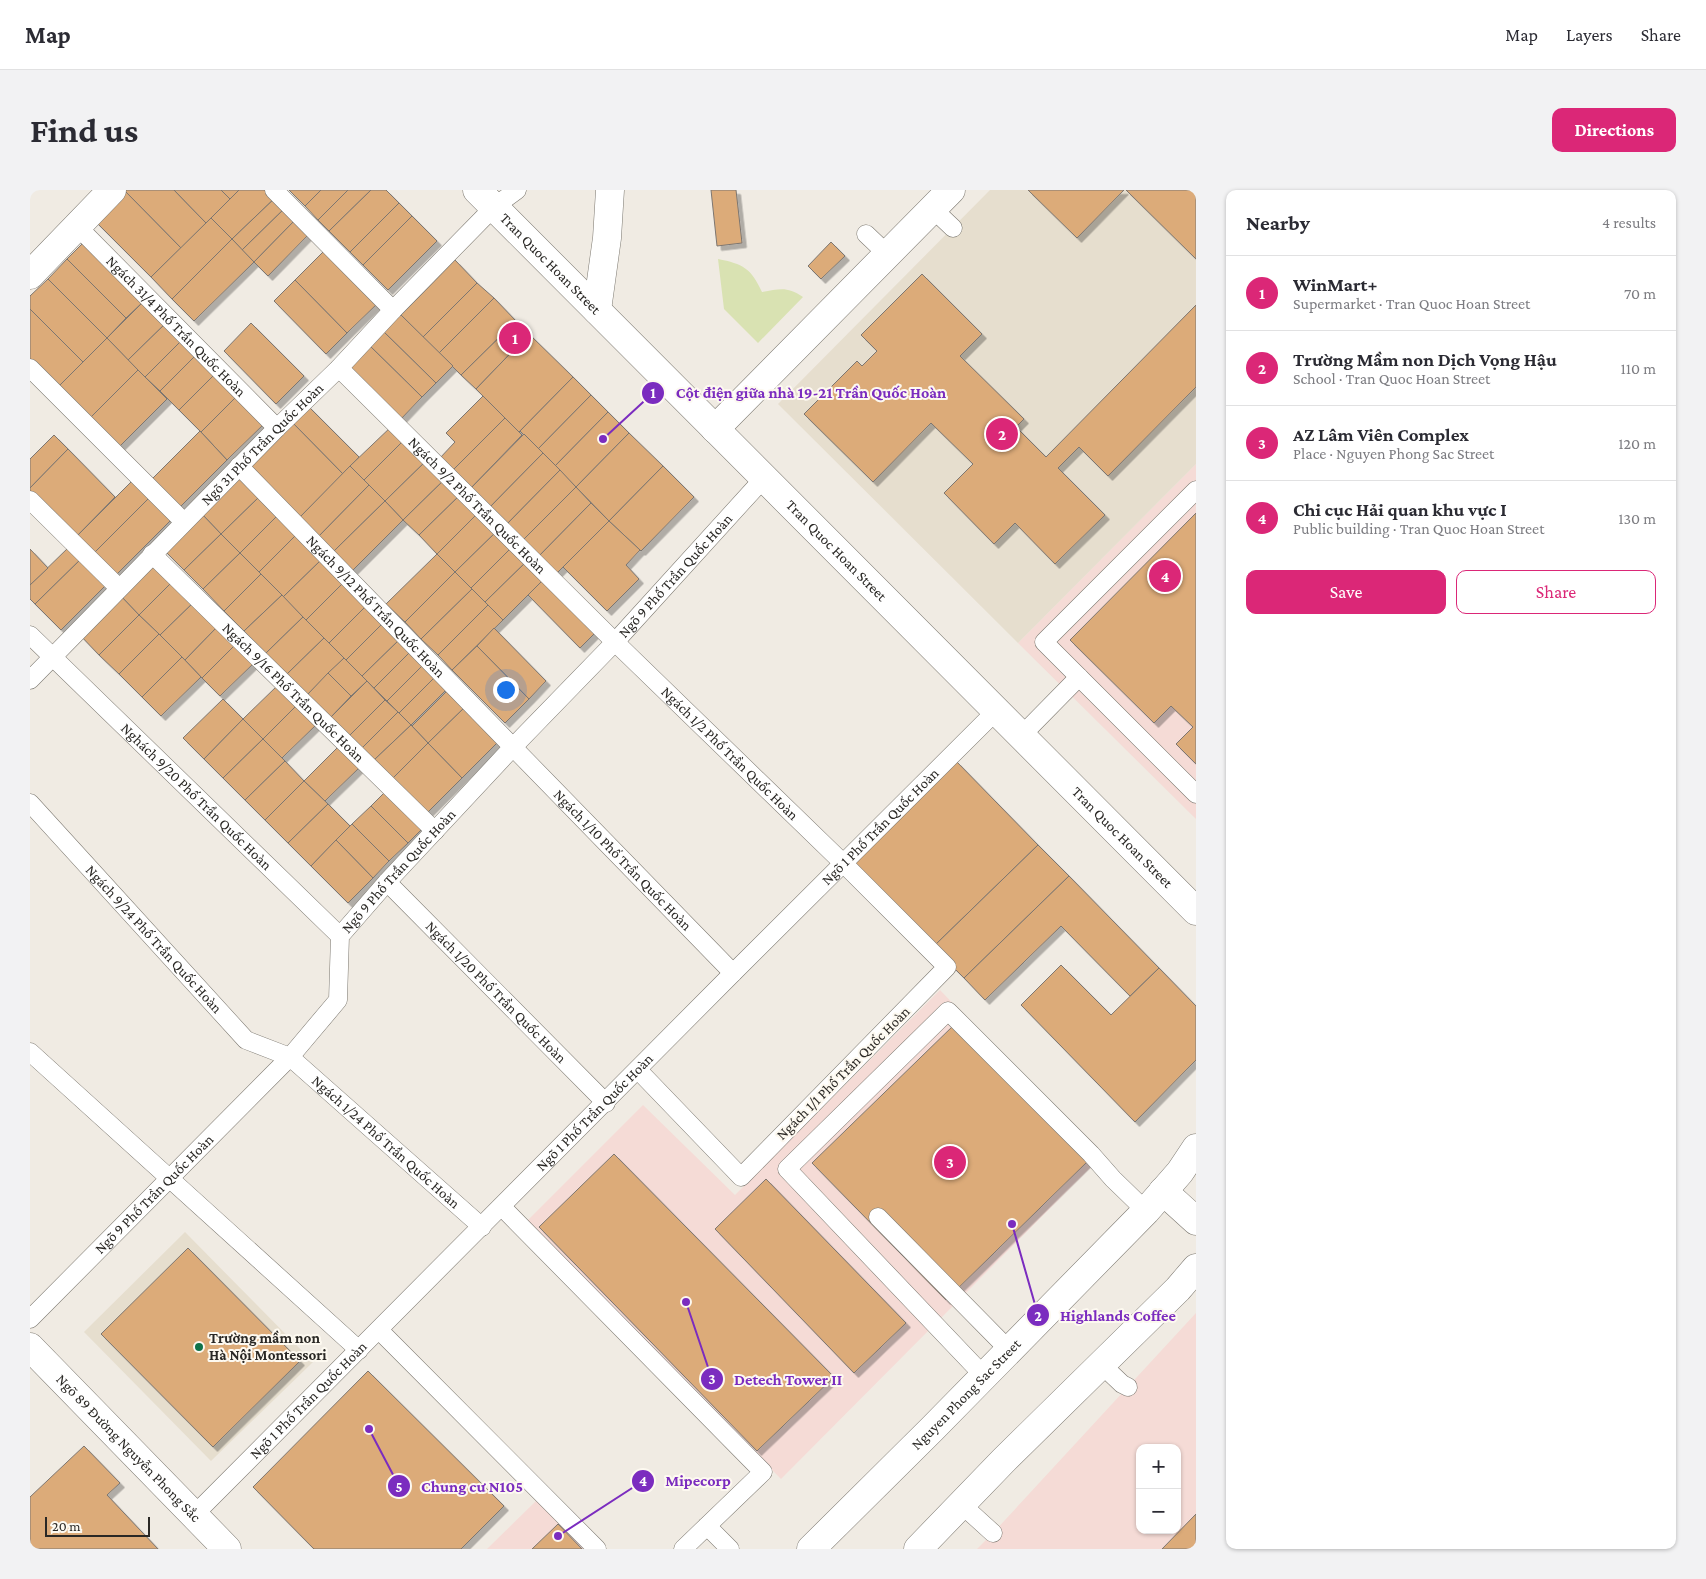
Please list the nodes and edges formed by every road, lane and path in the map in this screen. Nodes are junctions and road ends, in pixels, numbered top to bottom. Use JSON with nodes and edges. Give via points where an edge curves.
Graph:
{"nodes":[{"id":1,"x":112,"y":190,"type":"edge"},
{"id":2,"x":274,"y":190,"type":"edge"},
{"id":3,"x":517,"y":190,"type":"edge"},
{"id":4,"x":610,"y":190,"type":"edge"},
{"id":5,"x":486,"y":199,"type":"edge"},
{"id":6,"x":942,"y":199,"type":"edge"},
{"id":7,"x":77,"y":226,"type":"junction"},
{"id":8,"x":953,"y":228,"type":"dead end"},
{"id":9,"x":866,"y":234,"type":"dead end"},
{"id":10,"x":887,"y":254,"type":"junction"},
{"id":11,"x":33,"y":266,"type":"edge"},
{"id":12,"x":393,"y":310,"type":"junction"},
{"id":13,"x":597,"y":310,"type":"junction"},
{"id":14,"x":30,"y":368,"type":"edge"},
{"id":15,"x":339,"y":368,"type":"junction"},
{"id":16,"x":277,"y":428,"type":"junction"},
{"id":17,"x":715,"y":429,"type":"junction"},
{"id":18,"x":239,"y":466,"type":"junction"},
{"id":19,"x":764,"y":478,"type":"junction"},
{"id":20,"x":1196,"y":490,"type":"edge"},
{"id":21,"x":30,"y":500,"type":"edge"},
{"id":22,"x":184,"y":522,"type":"junction"},
{"id":23,"x":152,"y":554,"type":"junction"},
{"id":24,"x":119,"y":588,"type":"junction"},
{"id":25,"x":30,"y":635,"type":"edge"},
{"id":26,"x":616,"y":642,"type":"junction"},
{"id":27,"x":53,"y":658,"type":"junction"},
{"id":28,"x":1079,"y":677,"type":"junction"},
{"id":29,"x":30,"y":680,"type":"edge"},
{"id":30,"x":996,"y":711,"type":"junction"},
{"id":31,"x":1021,"y":736,"type":"junction"},
{"id":32,"x":513,"y":747,"type":"junction"},
{"id":33,"x":1196,"y":794,"type":"edge"},
{"id":34,"x":30,"y":803,"type":"edge"},
{"id":35,"x":435,"y":831,"type":"junction"},
{"id":36,"x":844,"y":864,"type":"junction"},
{"id":37,"x":387,"y":882,"type":"junction"},
{"id":38,"x":1196,"y":911,"type":"edge"},
{"id":39,"x":340,"y":936,"type":"junction"},
{"id":40,"x":732,"y":973,"type":"junction"},
{"id":41,"x":30,"y":1052,"type":"edge"},
{"id":42,"x":290,"y":1057,"type":"junction"},
{"id":43,"x":638,"y":1070,"type":"junction"},
{"id":44,"x":606,"y":1102,"type":"junction"},
{"id":45,"x":1196,"y":1148,"type":"edge"},
{"id":46,"x":170,"y":1178,"type":"junction"},
{"id":47,"x":1154,"y":1201,"type":"junction"},
{"id":48,"x":502,"y":1206,"type":"junction"},
{"id":49,"x":878,"y":1217,"type":"dead end"},
{"id":50,"x":1196,"y":1221,"type":"edge"},
{"id":51,"x":482,"y":1227,"type":"junction"},
{"id":52,"x":1196,"y":1268,"type":"edge"},
{"id":53,"x":30,"y":1319,"type":"edge"},
{"id":54,"x":380,"y":1330,"type":"junction"},
{"id":55,"x":30,"y":1347,"type":"edge"},
{"id":56,"x":359,"y":1350,"type":"junction"},
{"id":57,"x":1008,"y":1350,"type":"junction"},
{"id":58,"x":1101,"y":1364,"type":"junction"},
{"id":59,"x":984,"y":1376,"type":"junction"},
{"id":60,"x":1128,"y":1387,"type":"dead end"},
{"id":61,"x":961,"y":1504,"type":"junction"},
{"id":62,"x":194,"y":1515,"type":"junction"},
{"id":63,"x":707,"y":1526,"type":"junction"},
{"id":64,"x":993,"y":1533,"type":"dead end"},
{"id":65,"x":227,"y":1549,"type":"edge"},
{"id":66,"x":597,"y":1549,"type":"edge"},
{"id":67,"x":684,"y":1549,"type":"edge"},
{"id":68,"x":730,"y":1549,"type":"edge"},
{"id":69,"x":811,"y":1549,"type":"edge"},
{"id":70,"x":918,"y":1549,"type":"edge"}],
"edges":[{"from":1,"to":7,"type":"street"},
{"from":2,"to":12,"type":"lane"},
{"from":3,"to":5,"type":"lane","name":"Ngõ 31 Phố Trần Quốc Hoàn"},
{"from":4,"to":13,"type":"street"},
{"from":5,"to":12,"type":"lane","name":"Ngõ 31 Phố Trần Quốc Hoàn"},
{"from":5,"to":13,"type":"street","name":"Tran Quoc Hoan Street"},
{"from":6,"to":8,"type":"lane"},
{"from":6,"to":10,"type":"street"},
{"from":7,"to":11,"type":"street"},
{"from":7,"to":16,"type":"lane","name":"Ngách 31/4 Phố Trần Quốc Hoàn"},
{"from":9,"to":10,"type":"lane"},
{"from":10,"to":17,"type":"street"},
{"from":12,"to":15,"type":"lane","name":"Ngõ 31 Phố Trần Quốc Hoàn"},
{"from":13,"to":17,"type":"street","name":"Tran Quoc Hoan Street"},
{"from":14,"to":22,"type":"lane"},
{"from":15,"to":16,"type":"lane","name":"Ngõ 31 Phố Trần Quốc Hoàn"},
{"from":15,"to":26,"type":"lane","name":"Ngách 9/2 Phố Trần Quốc Hoàn"},
{"from":16,"to":18,"type":"lane","name":"Ngõ 31 Phố Trần Quốc Hoàn"},
{"from":17,"to":19,"type":"street","name":"Tran Quoc Hoan Street"},
{"from":18,"to":22,"type":"lane","name":"Ngõ 31 Phố Trần Quốc Hoàn"},
{"from":18,"to":32,"type":"lane","name":"Ngách 9/12 Phố Trần Quốc Hoàn"},
{"from":19,"to":26,"type":"lane","name":"Ngõ 9 Phố Trần Quốc Hoàn"},
{"from":19,"to":30,"type":"street","name":"Tran Quoc Hoan Street"},
{"from":20,"to":28,"type":"lane","via":[[1044,642]]},
{"from":21,"to":24,"type":"lane"},
{"from":22,"to":23,"type":"lane","name":"Ngõ 31 Phố Trần Quốc Hoàn"},
{"from":23,"to":24,"type":"lane","name":"Ngõ 31 Phố Trần Quốc Hoàn"},
{"from":23,"to":35,"type":"lane","name":"Ngách 9/16 Phố Trần Quốc Hoàn"},
{"from":24,"to":27,"type":"lane","name":"Ngõ 31 Phố Trần Quốc Hoàn"},
{"from":25,"to":27,"type":"lane","name":"Nghách 9/20 Phố Trần Quốc Hoàn"},
{"from":26,"to":32,"type":"lane","name":"Ngõ 9 Phố Trần Quốc Hoàn"},
{"from":26,"to":36,"type":"lane","name":"Ngách 1/2 Phố Trần Quốc Hoàn"},
{"from":27,"to":29,"type":"lane","name":"Ngõ 31 Phố Trần Quốc Hoàn"},
{"from":27,"to":39,"type":"lane","name":"Nghách 9/20 Phố Trần Quốc Hoàn"},
{"from":28,"to":31,"type":"lane"},
{"from":28,"to":33,"type":"lane"},
{"from":30,"to":31,"type":"street","name":"Tran Quoc Hoan Street"},
{"from":30,"to":36,"type":"lane","name":"Ngõ 1 Phố Trần Quốc Hoàn"},
{"from":31,"to":38,"type":"street","name":"Tran Quoc Hoan Street"},
{"from":32,"to":35,"type":"lane","name":"Ngõ 9 Phố Trần Quốc Hoàn"},
{"from":32,"to":40,"type":"lane","name":"Ngách 1/10 Phố Trần Quốc Hoàn"},
{"from":34,"to":42,"type":"lane","name":"Ngách 9/24 Phố Trần Quốc Hoàn","via":[[246,1040]]},
{"from":35,"to":37,"type":"lane","name":"Ngõ 9 Phố Trần Quốc Hoàn"},
{"from":36,"to":40,"type":"lane","name":"Ngõ 1 Phố Trần Quốc Hoàn"},
{"from":36,"to":43,"type":"lane","name":"Ngách 1/1 Phố Trần Quốc Hoàn","via":[[947,967],[741,1177]]},
{"from":37,"to":39,"type":"lane","name":"Ngõ 9 Phố Trần Quốc Hoàn"},
{"from":37,"to":44,"type":"lane","name":"Ngách 1/20 Phố Trần Quốc Hoàn"},
{"from":39,"to":42,"type":"lane","name":"Ngõ 9 Phố Trần Quốc Hoàn","via":[[338,1000]]},
{"from":40,"to":43,"type":"lane","name":"Ngõ 1 Phố Trần Quốc Hoàn"},
{"from":41,"to":46,"type":"lane"},
{"from":42,"to":46,"type":"lane","name":"Ngõ 9 Phố Trần Quốc Hoàn"},
{"from":42,"to":51,"type":"lane","name":"Ngách 1/24 Phố Trần Quốc Hoàn"},
{"from":43,"to":44,"type":"lane","name":"Ngõ 1 Phố Trần Quốc Hoàn"},
{"from":44,"to":48,"type":"lane","name":"Ngõ 1 Phố Trần Quốc Hoàn"},
{"from":45,"to":47,"type":"street","name":"Nguyen Phong Sac Street"},
{"from":46,"to":53,"type":"lane","name":"Ngõ 9 Phố Trần Quốc Hoàn"},
{"from":46,"to":56,"type":"lane"},
{"from":47,"to":50,"type":"street"},
{"from":47,"to":57,"type":"street","name":"Nguyen Phong Sac Street"},
{"from":47,"to":59,"type":"lane","via":[[948,1011],[787,1169]]},
{"from":48,"to":51,"type":"lane","name":"Ngõ 1 Phố Trần Quốc Hoàn"},
{"from":48,"to":63,"type":"lane","via":[[763,1472]]},
{"from":49,"to":57,"type":"lane"},
{"from":51,"to":54,"type":"lane","name":"Ngõ 1 Phố Trần Quốc Hoàn"},
{"from":52,"to":58,"type":"street"},
{"from":54,"to":56,"type":"lane","name":"Ngõ 1 Phố Trần Quốc Hoàn"},
{"from":54,"to":66,"type":"lane"},
{"from":55,"to":62,"type":"street","name":"Ngõ 89 Đường Nguyễn Phong Sắc"},
{"from":56,"to":62,"type":"lane","name":"Ngõ 1 Phố Trần Quốc Hoàn"},
{"from":57,"to":59,"type":"street","name":"Nguyen Phong Sac Street"},
{"from":58,"to":60,"type":"lane"},
{"from":58,"to":61,"type":"street"},
{"from":59,"to":69,"type":"street","name":"Nguyen Phong Sac Street"},
{"from":61,"to":64,"type":"lane"},
{"from":61,"to":70,"type":"street"},
{"from":62,"to":65,"type":"street","name":"Ngõ 89 Đường Nguyễn Phong Sắc"},
{"from":63,"to":67,"type":"lane"},
{"from":63,"to":68,"type":"lane"}]}
